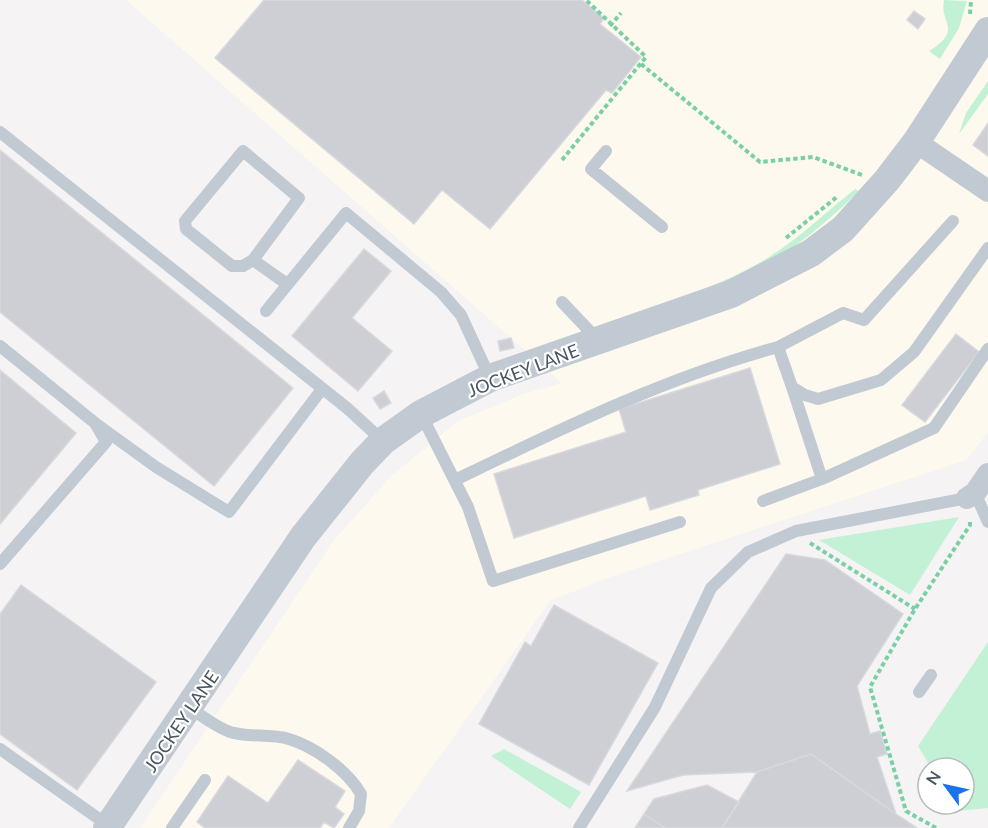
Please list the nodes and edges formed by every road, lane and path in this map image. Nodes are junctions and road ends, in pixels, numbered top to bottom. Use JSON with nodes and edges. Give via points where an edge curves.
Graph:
{"nodes":[{"id":1,"x":586,"y":0,"type":"edge"},
{"id":2,"x":621,"y":13,"type":"dead end"},
{"id":3,"x":610,"y":26,"type":"junction"},
{"id":4,"x":988,"y":31,"type":"edge"},
{"id":5,"x":641,"y":64,"type":"junction"},
{"id":6,"x":0,"y":132,"type":"edge"},
{"id":7,"x":916,"y":142,"type":"junction"},
{"id":8,"x":606,"y":151,"type":"dead end"},
{"id":9,"x":562,"y":160,"type":"dead end"},
{"id":10,"x":854,"y":183,"type":"dead end"},
{"id":11,"x":845,"y":191,"type":"dead end"},
{"id":12,"x":988,"y":191,"type":"edge"},
{"id":13,"x":953,"y":221,"type":"dead end"},
{"id":14,"x":662,"y":227,"type":"dead end"},
{"id":15,"x":783,"y":240,"type":"dead end"},
{"id":16,"x":988,"y":248,"type":"edge"},
{"id":17,"x":253,"y":260,"type":"junction"},
{"id":18,"x":287,"y":284,"type":"junction"},
{"id":19,"x":562,"y":302,"type":"dead end"},
{"id":20,"x":266,"y":311,"type":"dead end"},
{"id":21,"x":599,"y":341,"type":"junction"},
{"id":22,"x":0,"y":346,"type":"edge"},
{"id":23,"x":778,"y":347,"type":"junction"},
{"id":24,"x":988,"y":349,"type":"edge"},
{"id":25,"x":490,"y":378,"type":"junction"},
{"id":26,"x":792,"y":387,"type":"junction"},
{"id":27,"x":322,"y":389,"type":"junction"},
{"id":28,"x":421,"y":414,"type":"junction"},
{"id":29,"x":96,"y":423,"type":"junction"},
{"id":30,"x":383,"y":441,"type":"junction"},
{"id":31,"x":988,"y":474,"type":"edge"},
{"id":32,"x":822,"y":479,"type":"junction"},
{"id":33,"x":455,"y":480,"type":"junction"},
{"id":34,"x":971,"y":495,"type":"junction"},
{"id":35,"x":762,"y":501,"type":"dead end"},
{"id":36,"x":680,"y":522,"type":"dead end"},
{"id":37,"x":988,"y":522,"type":"edge"},
{"id":38,"x":796,"y":531,"type":"junction"},
{"id":39,"x":0,"y":564,"type":"edge"},
{"id":40,"x":915,"y":609,"type":"junction"},
{"id":41,"x":931,"y":675,"type":"dead end"},
{"id":42,"x":920,"y":692,"type":"dead end"},
{"id":43,"x":190,"y":708,"type":"junction"},
{"id":44,"x":0,"y":748,"type":"edge"},
{"id":45,"x":205,"y":780,"type":"dead end"},
{"id":46,"x":108,"y":827,"type":"edge"},
{"id":47,"x":172,"y":828,"type":"edge"},
{"id":48,"x":349,"y":828,"type":"edge"},
{"id":49,"x":579,"y":828,"type":"edge"},
{"id":50,"x":936,"y":828,"type":"edge"}],
"edges":[{"from":1,"to":3,"type":"path"},
{"from":2,"to":3,"type":"path"},
{"from":3,"to":5,"type":"path","via":[[646,57]]},
{"from":4,"to":7,"type":"street","name":"JOCKEY LANE"},
{"from":5,"to":9,"type":"path"},
{"from":5,"to":10,"type":"path","via":[[760,162],[813,157],[863,176]]},
{"from":6,"to":27,"type":"lane"},
{"from":7,"to":12,"type":"street"},
{"from":7,"to":21,"type":"street","name":"JOCKEY LANE","via":[[843,229],[811,253],[731,294]]},
{"from":8,"to":14,"type":"lane","via":[[591,169]]},
{"from":11,"to":15,"type":"path"},
{"from":13,"to":23,"type":"lane","via":[[864,320],[843,313]]},
{"from":16,"to":26,"type":"lane","via":[[914,352],[881,380],[818,399]]},
{"from":17,"to":17,"type":"lane","via":[[243,266],[232,266],[186,229],[185,221],[243,150],[299,198]]},
{"from":17,"to":18,"type":"lane"},
{"from":18,"to":20,"type":"lane"},
{"from":18,"to":25,"type":"lane","via":[[346,213],[448,299],[461,315]]},
{"from":19,"to":21,"type":"lane"},
{"from":21,"to":25,"type":"street","name":"JOCKEY LANE"},
{"from":22,"to":29,"type":"lane"},
{"from":23,"to":26,"type":"lane"},
{"from":23,"to":33,"type":"lane","via":[[727,361],[618,401]]},
{"from":24,"to":32,"type":"lane","via":[[934,428]]},
{"from":25,"to":28,"type":"street","name":"JOCKEY LANE"},
{"from":26,"to":32,"type":"lane"},
{"from":27,"to":29,"type":"lane","via":[[229,512],[156,468]]},
{"from":27,"to":30,"type":"lane"},
{"from":28,"to":30,"type":"street","name":"JOCKEY LANE"},
{"from":28,"to":33,"type":"lane"},
{"from":29,"to":39,"type":"lane","via":[[106,442]]},
{"from":30,"to":43,"type":"street","name":"JOCKEY LANE","via":[[303,537]]},
{"from":31,"to":34,"type":"street"},
{"from":32,"to":35,"type":"lane"},
{"from":33,"to":36,"type":"lane","via":[[493,581]]},
{"from":34,"to":37,"type":"lane"},
{"from":34,"to":38,"type":"lane"},
{"from":34,"to":40,"type":"path","via":[[970,525]]},
{"from":38,"to":40,"type":"path"},
{"from":38,"to":49,"type":"lane","via":[[748,552],[711,588],[655,707]]},
{"from":40,"to":50,"type":"path","via":[[870,687],[906,811]]},
{"from":41,"to":42,"type":"lane"},
{"from":43,"to":46,"type":"street","name":"JOCKEY LANE"},
{"from":43,"to":48,"type":"lane","via":[[227,731],[252,737],[288,738],[353,780],[362,794],[359,812]]},
{"from":44,"to":46,"type":"lane"},
{"from":45,"to":47,"type":"lane"}]}
